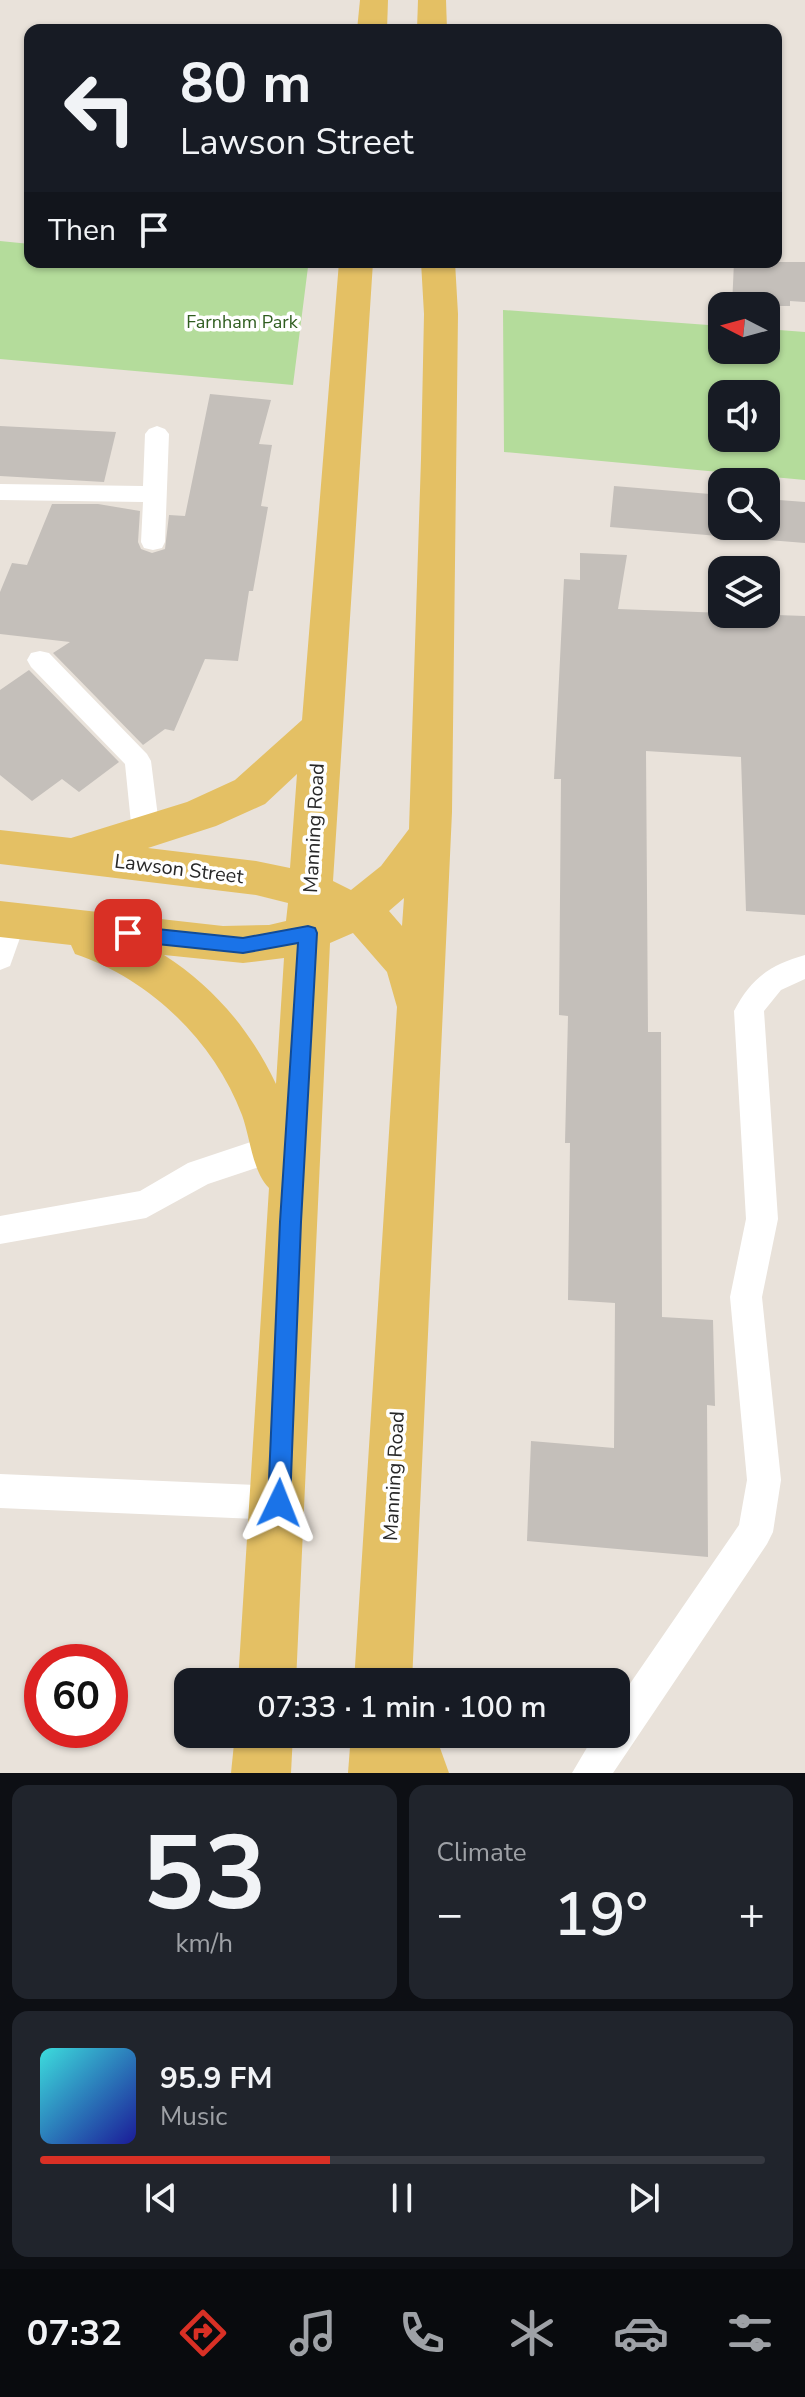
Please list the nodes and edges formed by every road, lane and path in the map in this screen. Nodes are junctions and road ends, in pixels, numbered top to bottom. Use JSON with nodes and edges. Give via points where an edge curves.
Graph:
{"nodes":[{"id":1,"x":374,"y":0,"type":"edge"},
{"id":2,"x":432,"y":0,"type":"edge"},
{"id":3,"x":372,"y":24,"type":"edge"},
{"id":4,"x":432,"y":24,"type":"edge"},
{"id":5,"x":356,"y":268,"type":"edge"},
{"id":6,"x":438,"y":268,"type":"edge"},
{"id":7,"x":157,"y":434,"type":"dead end"},
{"id":8,"x":0,"y":492,"type":"edge"},
{"id":9,"x":155,"y":494,"type":"junction"},
{"id":10,"x":153,"y":542,"type":"dead end"},
{"id":11,"x":40,"y":660,"type":"dead end"},
{"id":12,"x":320,"y":728,"type":"junction"},
{"id":13,"x":430,"y":829,"type":"junction"},
{"id":14,"x":146,"y":833,"type":"junction"},
{"id":15,"x":0,"y":847,"type":"edge"},
{"id":16,"x":69,"y":855,"type":"junction"},
{"id":17,"x":353,"y":910,"type":"junction"},
{"id":18,"x":309,"y":912,"type":"junction"},
{"id":19,"x":4,"y":933,"type":"edge"},
{"id":20,"x":805,"y":967,"type":"edge"},
{"id":21,"x":418,"y":1015,"type":"junction"},
{"id":22,"x":278,"y":1147,"type":"junction"},
{"id":23,"x":290,"y":1222,"type":"junction"},
{"id":24,"x":0,"y":1230,"type":"edge"},
{"id":25,"x":0,"y":1491,"type":"edge"},
{"id":26,"x":279,"y":1503,"type":"junction"},
{"id":27,"x":268,"y":1668,"type":"edge"},
{"id":28,"x":385,"y":1668,"type":"edge"},
{"id":29,"x":263,"y":1748,"type":"edge"},
{"id":30,"x":379,"y":1748,"type":"edge"},
{"id":31,"x":411,"y":1748,"type":"edge"},
{"id":32,"x":261,"y":1773,"type":"edge"},
{"id":33,"x":378,"y":1773,"type":"edge"},
{"id":34,"x":419,"y":1773,"type":"edge"},
{"id":35,"x":591,"y":1773,"type":"edge"}],
"edges":[{"from":1,"to":3,"type":"main road"},
{"from":2,"to":4,"type":"main road"},
{"from":5,"to":12,"type":"main road","name":"Manning Road"},
{"from":6,"to":13,"type":"main road","name":"Manning Road"},
{"from":7,"to":9,"type":"lane"},
{"from":8,"to":9,"type":"lane"},
{"from":9,"to":10,"type":"lane"},
{"from":11,"to":14,"type":"lane","via":[[138,761]]},
{"from":12,"to":14,"type":"main road","via":[[250,792]]},
{"from":12,"to":18,"type":"main road","name":"Manning Road"},
{"from":13,"to":17,"type":"main road","via":[[420,853],[397,882]]},
{"from":13,"to":21,"type":"main road","name":"Manning Road"},
{"from":14,"to":16,"type":"main road"},
{"from":15,"to":16,"type":"main road","name":"Lawson Street"},
{"from":16,"to":18,"type":"main road","name":"Lawson Street","via":[[256,878]]},
{"from":17,"to":18,"type":"main road"},
{"from":17,"to":21,"type":"main road","via":[[372,922],[408,965]]},
{"from":18,"to":19,"type":"main road","via":[[243,946]]},
{"from":18,"to":23,"type":"main road","name":"Manning Road"},
{"from":19,"to":22,"type":"main road","via":[[99,943],[176,987],[215,1024],[242,1064]]},
{"from":20,"to":35,"type":"lane","via":[[770,981],[749,1011],[762,1219],[746,1297],[764,1480],[755,1532]]},
{"from":21,"to":28,"type":"main road","name":"Manning Road"},
{"from":22,"to":23,"type":"main road"},
{"from":22,"to":24,"type":"lane","via":[[199,1173],[146,1204]]},
{"from":23,"to":26,"type":"main road","name":"Manning Road"},
{"from":25,"to":26,"type":"lane"},
{"from":26,"to":27,"type":"main road","name":"Manning Road"},
{"from":29,"to":32,"type":"main road"},
{"from":30,"to":33,"type":"main road"},
{"from":31,"to":34,"type":"main road"}]}
